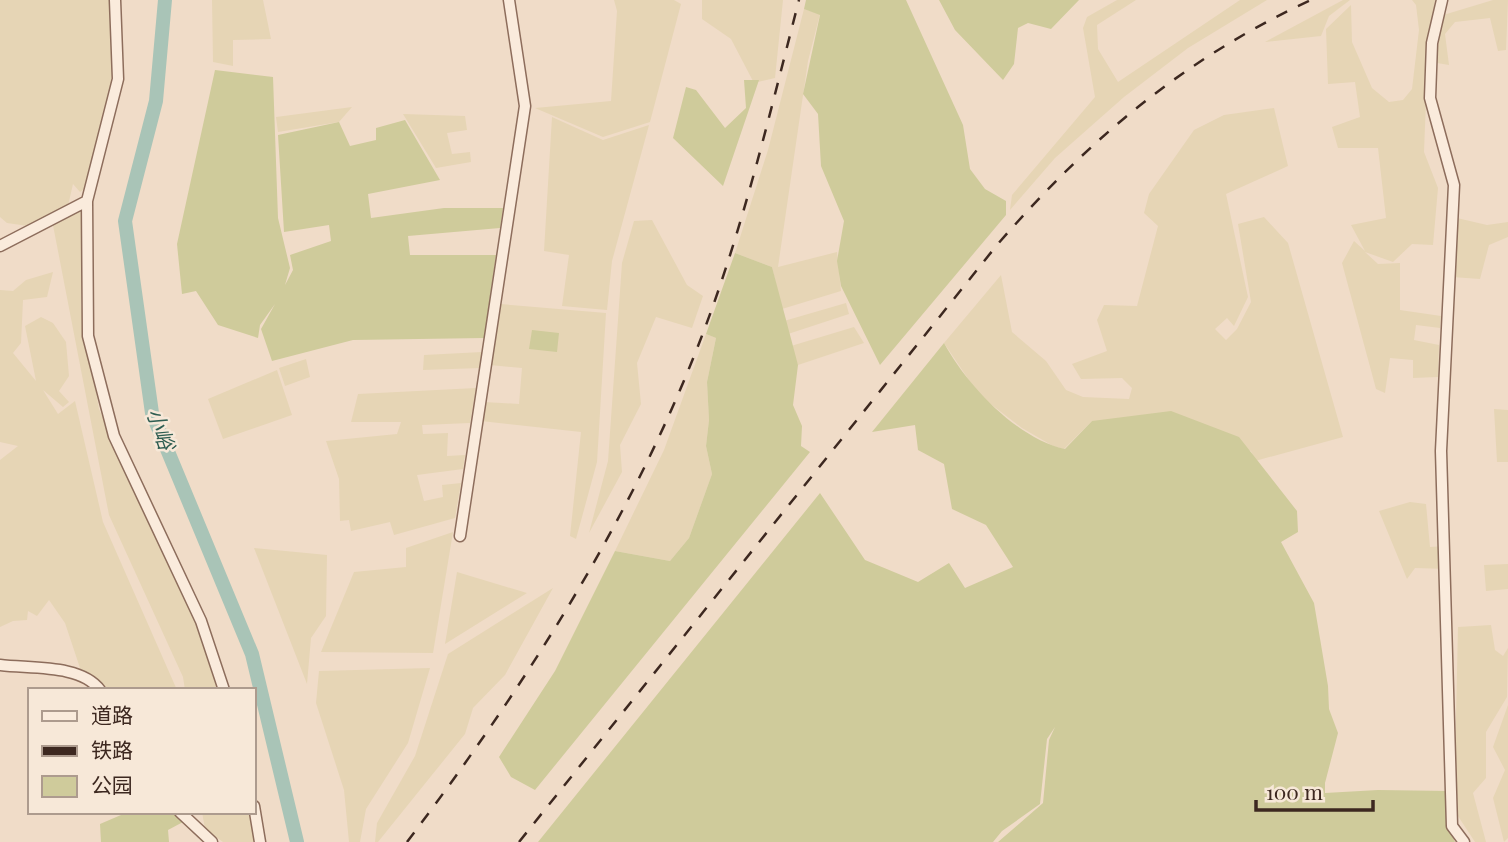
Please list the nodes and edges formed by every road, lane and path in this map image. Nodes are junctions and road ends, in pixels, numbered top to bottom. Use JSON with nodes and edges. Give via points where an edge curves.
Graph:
{"nodes":[{"id":1,"x":115,"y":0,"type":"edge"},
{"id":2,"x":509,"y":0,"type":"edge"},
{"id":3,"x":1442,"y":0,"type":"edge"},
{"id":4,"x":87,"y":201,"type":"junction"},
{"id":5,"x":0,"y":246,"type":"edge"},
{"id":6,"x":460,"y":536,"type":"dead end"},
{"id":7,"x":0,"y":666,"type":"edge"},
{"id":8,"x":98,"y":688,"type":"edge"},
{"id":9,"x":222,"y":688,"type":"edge"},
{"id":10,"x":182,"y":814,"type":"edge"},
{"id":11,"x":255,"y":814,"type":"edge"},
{"id":12,"x":212,"y":842,"type":"edge"},
{"id":13,"x":260,"y":842,"type":"edge"},
{"id":14,"x":1464,"y":842,"type":"edge"}],
"edges":[{"from":1,"to":4,"type":"street","via":[[118,79]]},
{"from":2,"to":6,"type":"street","via":[[525,106]]},
{"from":3,"to":14,"type":"street","via":[[1432,43],[1430,98],[1454,185],[1441,451],[1452,826]]},
{"from":4,"to":5,"type":"street"},
{"from":4,"to":9,"type":"street","via":[[88,336],[114,436],[201,621]]},
{"from":7,"to":8,"type":"street","via":[[78,674]]},
{"from":10,"to":12,"type":"street"},
{"from":11,"to":13,"type":"street"}]}
